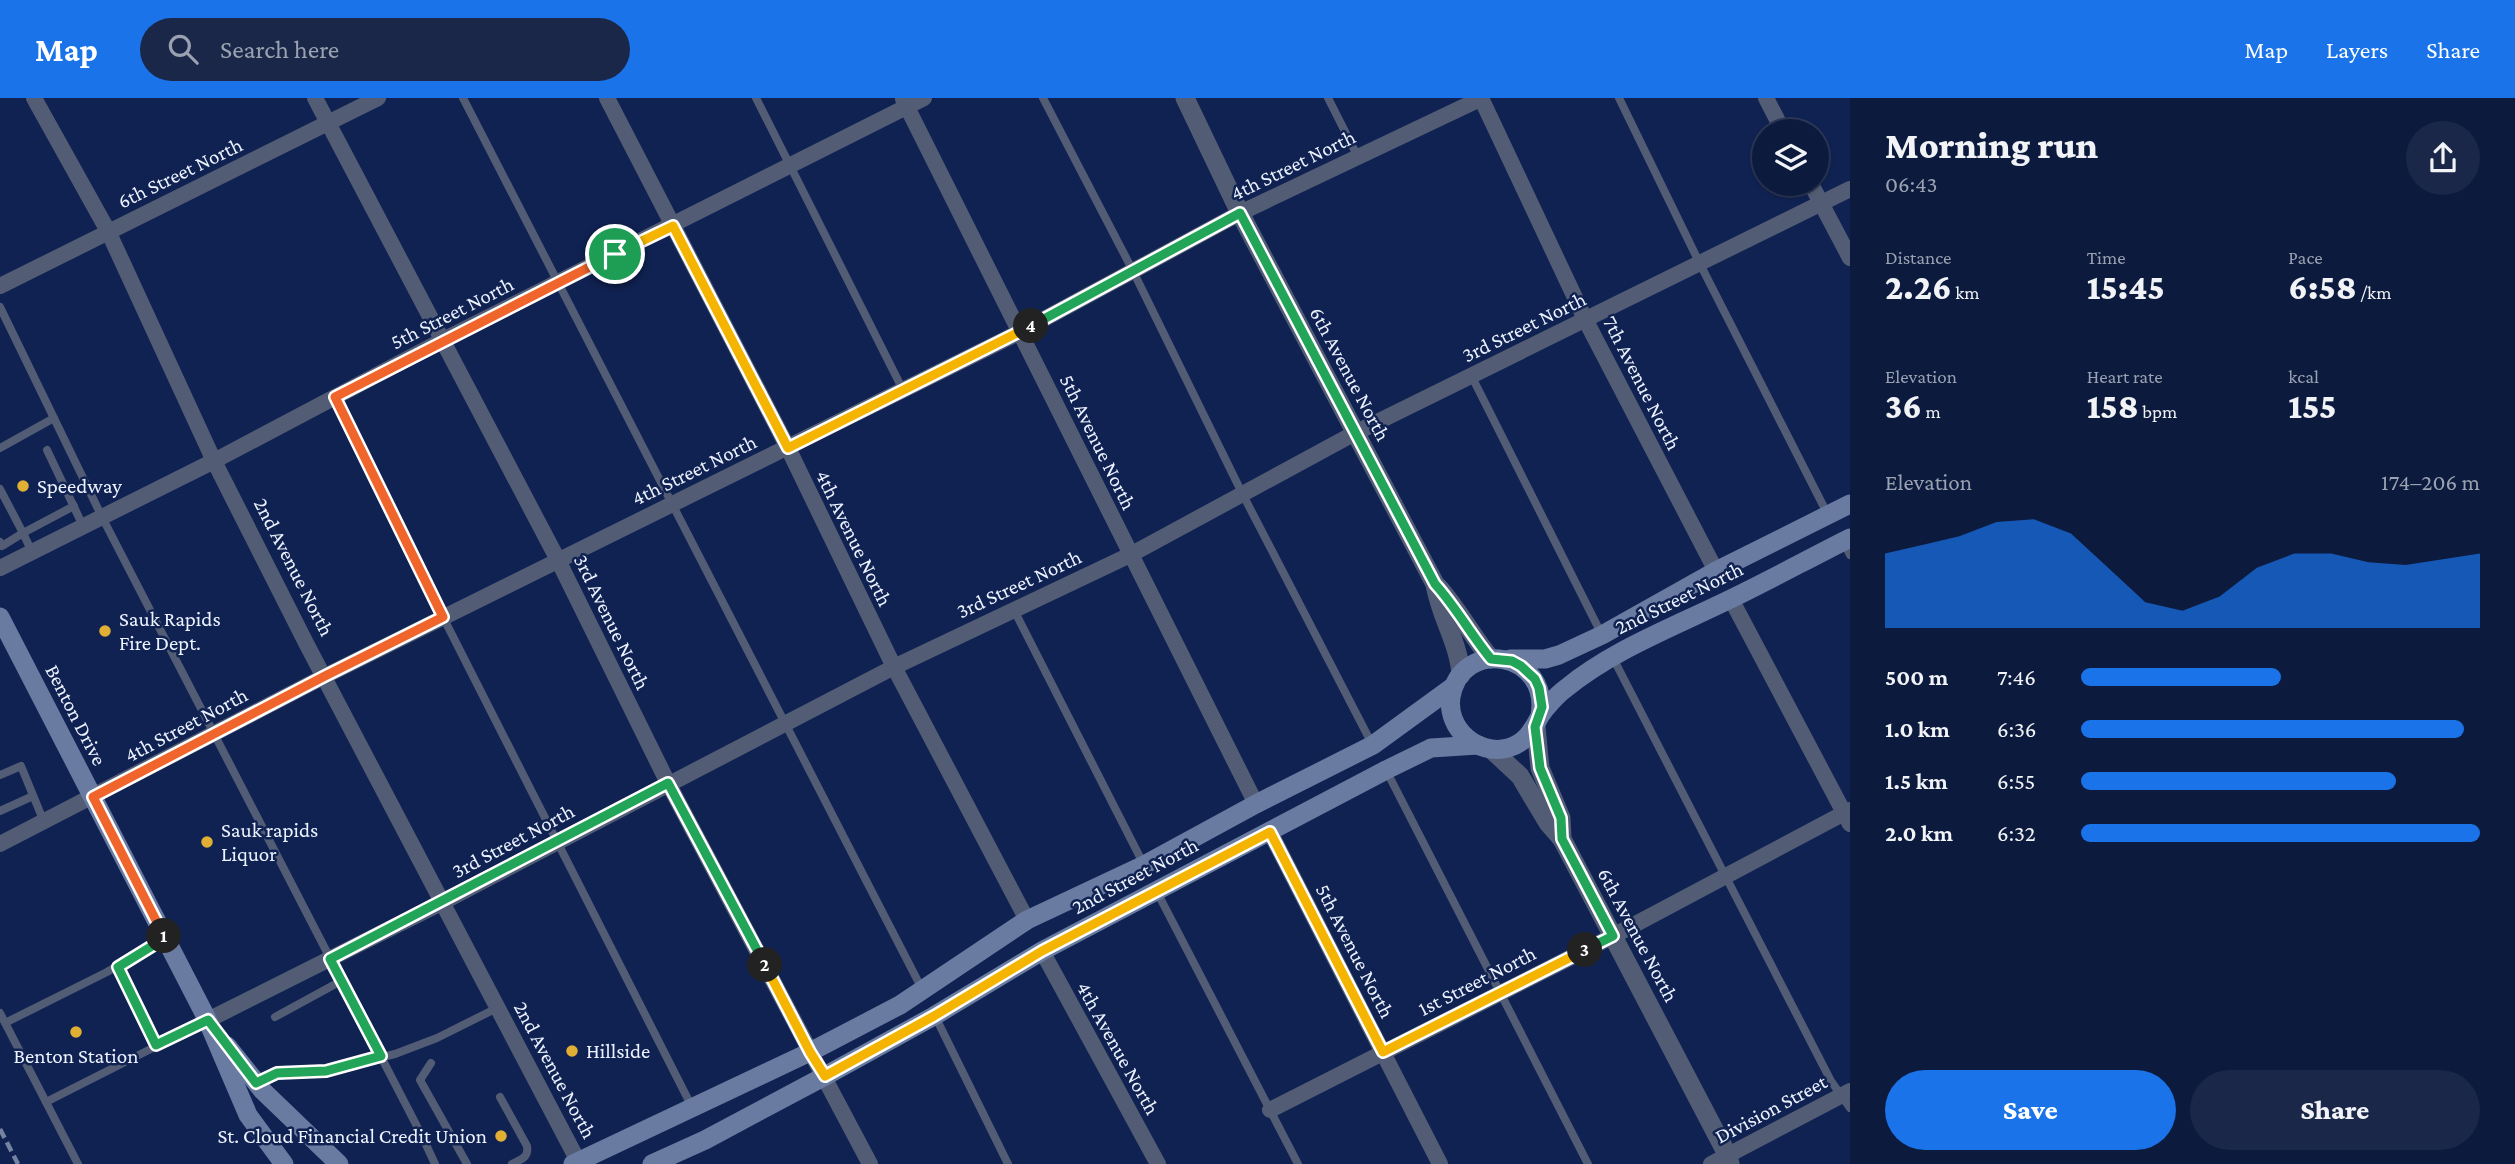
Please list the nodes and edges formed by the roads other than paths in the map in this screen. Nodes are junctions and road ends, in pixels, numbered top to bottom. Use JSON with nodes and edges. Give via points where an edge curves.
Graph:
{"nodes":[{"id":1,"x":34,"y":98,"type":"edge"},
{"id":2,"x":315,"y":98,"type":"edge"},
{"id":3,"x":378,"y":98,"type":"edge"},
{"id":4,"x":463,"y":98,"type":"edge"},
{"id":5,"x":607,"y":98,"type":"edge"},
{"id":6,"x":756,"y":98,"type":"edge"},
{"id":7,"x":924,"y":98,"type":"edge"},
{"id":8,"x":1042,"y":98,"type":"edge"},
{"id":9,"x":1185,"y":98,"type":"edge"},
{"id":10,"x":1328,"y":98,"type":"edge"},
{"id":11,"x":1481,"y":98,"type":"edge"},
{"id":12,"x":1619,"y":98,"type":"edge"},
{"id":13,"x":1766,"y":98,"type":"edge"},
{"id":14,"x":904,"y":102,"type":"edge"},
{"id":15,"x":1777,"y":119,"type":"edge"},
{"id":16,"x":328,"y":125,"type":"junction"},
{"id":17,"x":1358,"y":157,"type":"junction"},
{"id":18,"x":789,"y":166,"type":"junction"},
{"id":19,"x":1850,"y":189,"type":"edge"},
{"id":20,"x":1817,"y":196,"type":"edge"},
{"id":21,"x":1821,"y":204,"type":"junction"},
{"id":22,"x":1240,"y":213,"type":"junction"},
{"id":23,"x":673,"y":226,"type":"junction"},
{"id":24,"x":108,"y":231,"type":"junction"},
{"id":25,"x":1850,"y":258,"type":"edge"},
{"id":26,"x":1700,"y":264,"type":"junction"},
{"id":27,"x":1133,"y":271,"type":"junction"},
{"id":28,"x":558,"y":283,"type":"junction"},
{"id":29,"x":0,"y":286,"type":"edge"},
{"id":30,"x":0,"y":307,"type":"edge"},
{"id":31,"x":1586,"y":321,"type":"junction"},
{"id":32,"x":1020,"y":332,"type":"junction"},
{"id":33,"x":441,"y":341,"type":"junction"},
{"id":34,"x":1471,"y":375,"type":"junction"},
{"id":35,"x":904,"y":390,"type":"junction"},
{"id":36,"x":335,"y":397,"type":"junction"},
{"id":37,"x":54,"y":418,"type":"junction"},
{"id":38,"x":1355,"y":433,"type":"junction"},
{"id":39,"x":0,"y":448,"type":"edge"},
{"id":40,"x":788,"y":448,"type":"junction"},
{"id":41,"x":47,"y":450,"type":"dead end"},
{"id":42,"x":214,"y":461,"type":"junction"},
{"id":43,"x":0,"y":489,"type":"edge"},
{"id":44,"x":1242,"y":493,"type":"junction"},
{"id":45,"x":5,"y":504,"type":"edge"},
{"id":46,"x":673,"y":504,"type":"junction"},
{"id":47,"x":1850,"y":504,"type":"edge"},
{"id":48,"x":74,"y":506,"type":"junction"},
{"id":49,"x":1828,"y":516,"type":"junction"},
{"id":50,"x":102,"y":517,"type":"junction"},
{"id":51,"x":83,"y":526,"type":"junction"},
{"id":52,"x":23,"y":533,"type":"junction"},
{"id":53,"x":0,"y":542,"type":"edge"},
{"id":54,"x":1848,"y":545,"type":"edge"},
{"id":55,"x":32,"y":552,"type":"junction"},
{"id":56,"x":1130,"y":555,"type":"junction"},
{"id":57,"x":558,"y":560,"type":"junction"},
{"id":58,"x":0,"y":568,"type":"edge"},
{"id":59,"x":1716,"y":571,"type":"junction"},
{"id":60,"x":1435,"y":584,"type":"junction"},
{"id":61,"x":1731,"y":599,"type":"junction"},
{"id":62,"x":1014,"y":610,"type":"junction"},
{"id":63,"x":0,"y":617,"type":"edge"},
{"id":64,"x":443,"y":617,"type":"junction"},
{"id":65,"x":1602,"y":635,"type":"junction"},
{"id":66,"x":1612,"y":656,"type":"junction"},
{"id":67,"x":1497,"y":659,"type":"junction"},
{"id":68,"x":894,"y":667,"type":"junction"},
{"id":69,"x":325,"y":676,"type":"junction"},
{"id":70,"x":1458,"y":681,"type":"junction"},
{"id":71,"x":1538,"y":722,"type":"junction"},
{"id":72,"x":785,"y":723,"type":"junction"},
{"id":73,"x":214,"y":734,"type":"junction"},
{"id":74,"x":1373,"y":745,"type":"junction"},
{"id":75,"x":1484,"y":747,"type":"junction"},
{"id":76,"x":1386,"y":770,"type":"junction"},
{"id":77,"x":0,"y":775,"type":"edge"},
{"id":78,"x":668,"y":783,"type":"junction"},
{"id":79,"x":33,"y":796,"type":"junction"},
{"id":80,"x":93,"y":797,"type":"junction"},
{"id":81,"x":1256,"y":804,"type":"junction"},
{"id":82,"x":0,"y":811,"type":"edge"},
{"id":83,"x":1848,"y":815,"type":"edge"},
{"id":84,"x":44,"y":822,"type":"junction"},
{"id":85,"x":1270,"y":832,"type":"junction"},
{"id":86,"x":1562,"y":839,"type":"junction"},
{"id":87,"x":558,"y":841,"type":"junction"},
{"id":88,"x":0,"y":844,"type":"edge"},
{"id":89,"x":1144,"y":865,"type":"junction"},
{"id":90,"x":1725,"y":876,"type":"junction"},
{"id":91,"x":1156,"y":890,"type":"junction"},
{"id":92,"x":441,"y":903,"type":"junction"},
{"id":93,"x":1027,"y":920,"type":"junction"},
{"id":94,"x":1613,"y":936,"type":"junction"},
{"id":95,"x":165,"y":938,"type":"junction"},
{"id":96,"x":1042,"y":951,"type":"junction"},
{"id":97,"x":330,"y":959,"type":"junction"},
{"id":98,"x":118,"y":967,"type":"junction"},
{"id":99,"x":341,"y":981,"type":"junction"},
{"id":100,"x":922,"y":989,"type":"junction"},
{"id":101,"x":1500,"y":993,"type":"junction"},
{"id":102,"x":497,"y":1008,"type":"junction"},
{"id":103,"x":0,"y":1013,"type":"edge"},
{"id":104,"x":934,"y":1016,"type":"junction"},
{"id":105,"x":275,"y":1017,"type":"dead end"},
{"id":106,"x":208,"y":1020,"type":"junction"},
{"id":107,"x":5,"y":1023,"type":"junction"},
{"id":108,"x":156,"y":1045,"type":"junction"},
{"id":109,"x":810,"y":1052,"type":"junction"},
{"id":110,"x":1383,"y":1052,"type":"junction"},
{"id":111,"x":381,"y":1056,"type":"junction"},
{"id":112,"x":431,"y":1063,"type":"dead end"},
{"id":113,"x":825,"y":1076,"type":"junction"},
{"id":114,"x":256,"y":1083,"type":"junction"},
{"id":115,"x":500,"y":1097,"type":"dead end"},
{"id":116,"x":1847,"y":1098,"type":"edge"},
{"id":117,"x":46,"y":1102,"type":"junction"},
{"id":118,"x":692,"y":1107,"type":"junction"},
{"id":119,"x":1270,"y":1110,"type":"junction"},
{"id":120,"x":1723,"y":1161,"type":"edge"},
{"id":121,"x":577,"y":1163,"type":"edge"},
{"id":122,"x":78,"y":1164,"type":"edge"},
{"id":123,"x":284,"y":1164,"type":"edge"},
{"id":124,"x":339,"y":1164,"type":"edge"},
{"id":125,"x":435,"y":1164,"type":"edge"},
{"id":126,"x":467,"y":1164,"type":"edge"},
{"id":127,"x":512,"y":1164,"type":"edge"},
{"id":128,"x":652,"y":1164,"type":"edge"},
{"id":129,"x":870,"y":1164,"type":"edge"},
{"id":130,"x":1009,"y":1164,"type":"edge"},
{"id":131,"x":1158,"y":1164,"type":"edge"},
{"id":132,"x":1298,"y":1164,"type":"edge"},
{"id":133,"x":1440,"y":1164,"type":"edge"},
{"id":134,"x":1588,"y":1164,"type":"edge"}],
"edges":[{"from":1,"to":24,"type":"street","name":"2nd Avenue North"},
{"from":2,"to":16,"type":"street","name":"3rd Avenue North"},
{"from":3,"to":16,"type":"street","name":"6th Street North"},
{"from":4,"to":28,"type":"lane"},
{"from":5,"to":23,"type":"street","name":"4th Avenue North"},
{"from":6,"to":18,"type":"lane"},
{"from":7,"to":14,"type":"street","name":"5th Street North"},
{"from":8,"to":27,"type":"lane"},
{"from":9,"to":22,"type":"street","name":"6th Avenue North"},
{"from":10,"to":17,"type":"lane"},
{"from":11,"to":17,"type":"street","name":"4th Street North"},
{"from":11,"to":31,"type":"street","name":"7th Avenue North"},
{"from":12,"to":26,"type":"lane"},
{"from":13,"to":15,"type":"street"},
{"from":14,"to":18,"type":"street","name":"5th Street North"},
{"from":14,"to":32,"type":"street","name":"5th Avenue North"},
{"from":16,"to":24,"type":"street","name":"6th Street North"},
{"from":16,"to":33,"type":"street","name":"3rd Avenue North"},
{"from":17,"to":22,"type":"street","name":"4th Street North"},
{"from":18,"to":23,"type":"street","name":"5th Street North"},
{"from":18,"to":35,"type":"lane"},
{"from":19,"to":21,"type":"street","name":"3rd Street North"},
{"from":20,"to":21,"type":"street"},
{"from":21,"to":25,"type":"street"},
{"from":21,"to":26,"type":"street","name":"3rd Street North"},
{"from":22,"to":27,"type":"street","name":"4th Street North"},
{"from":22,"to":38,"type":"street","name":"6th Avenue North"},
{"from":23,"to":28,"type":"street","name":"5th Street North"},
{"from":23,"to":40,"type":"street","name":"4th Avenue North"},
{"from":24,"to":29,"type":"street","name":"6th Street North"},
{"from":24,"to":42,"type":"street","name":"2nd Avenue North"},
{"from":26,"to":31,"type":"street","name":"3rd Street North"},
{"from":26,"to":49,"type":"lane"},
{"from":27,"to":32,"type":"street","name":"4th Street North"},
{"from":27,"to":44,"type":"lane"},
{"from":28,"to":33,"type":"street","name":"5th Street North"},
{"from":28,"to":46,"type":"lane"},
{"from":30,"to":37,"type":"lane"},
{"from":31,"to":34,"type":"street","name":"3rd Street North"},
{"from":31,"to":59,"type":"street","name":"7th Avenue North"},
{"from":32,"to":35,"type":"street","name":"4th Street North"},
{"from":32,"to":56,"type":"street","name":"5th Avenue North"},
{"from":33,"to":36,"type":"street","name":"5th Street North"},
{"from":33,"to":57,"type":"street","name":"3rd Avenue North"},
{"from":34,"to":38,"type":"street","name":"3rd Street North"},
{"from":34,"to":65,"type":"lane"},
{"from":35,"to":40,"type":"street","name":"4th Street North"},
{"from":36,"to":42,"type":"street","name":"5th Street North"},
{"from":36,"to":64,"type":"lane"},
{"from":37,"to":39,"type":"lane"},
{"from":37,"to":50,"type":"lane"},
{"from":38,"to":44,"type":"street","name":"3rd Street North"},
{"from":38,"to":60,"type":"street","name":"6th Avenue North"},
{"from":40,"to":46,"type":"street","name":"4th Street North"},
{"from":40,"to":68,"type":"street","name":"4th Avenue North"},
{"from":41,"to":48,"type":"lane"},
{"from":42,"to":50,"type":"street","name":"5th Street North"},
{"from":42,"to":69,"type":"street","name":"2nd Avenue North"},
{"from":43,"to":45,"type":"lane"},
{"from":44,"to":56,"type":"street","name":"3rd Street North"},
{"from":44,"to":74,"type":"lane"},
{"from":45,"to":52,"type":"lane"},
{"from":46,"to":57,"type":"street","name":"4th Street North"},
{"from":46,"to":72,"type":"lane"},
{"from":47,"to":49,"type":"main road"},
{"from":48,"to":51,"type":"lane"},
{"from":48,"to":52,"type":"lane"},
{"from":49,"to":59,"type":"main road"},
{"from":50,"to":51,"type":"street","name":"5th Street North"},
{"from":50,"to":73,"type":"lane"},
{"from":51,"to":55,"type":"street","name":"5th Street North"},
{"from":52,"to":53,"type":"lane","via":[[2,545]]},
{"from":52,"to":55,"type":"lane"},
{"from":54,"to":61,"type":"main road","name":"2nd Street North"},
{"from":55,"to":58,"type":"street","name":"5th Street North"},
{"from":56,"to":62,"type":"street","name":"3rd Street North"},
{"from":56,"to":81,"type":"street","name":"5th Avenue North"},
{"from":57,"to":64,"type":"street","name":"4th Street North"},
{"from":57,"to":78,"type":"street","name":"3rd Avenue North"},
{"from":59,"to":65,"type":"main road"},
{"from":60,"to":67,"type":"street","via":[[1461,621]]},
{"from":60,"to":70,"type":"street","name":"6th Avenue North","via":[[1438,605],[1460,659]]},
{"from":61,"to":66,"type":"main road","name":"2nd Street North"},
{"from":61,"to":83,"type":"street"},
{"from":62,"to":68,"type":"street","name":"3rd Street North"},
{"from":62,"to":89,"type":"lane"},
{"from":63,"to":80,"type":"main road","name":"Benton Drive"},
{"from":64,"to":69,"type":"street","name":"4th Street North"},
{"from":64,"to":87,"type":"lane"},
{"from":65,"to":67,"type":"main road","via":[[1545,659]]},
{"from":66,"to":71,"type":"main road","name":"2nd Street North","via":[[1563,690]]},
{"from":66,"to":90,"type":"lane"},
{"from":67,"to":70,"type":"main road","via":[[1477,663]]},
{"from":67,"to":71,"type":"main road","via":[[1521,666],[1535,679],[1541,697]]},
{"from":68,"to":72,"type":"street","name":"3rd Street North"},
{"from":68,"to":93,"type":"street","name":"4th Avenue North"},
{"from":69,"to":73,"type":"street","name":"4th Street North"},
{"from":69,"to":92,"type":"street","name":"2nd Avenue North"},
{"from":70,"to":74,"type":"main road"},
{"from":70,"to":75,"type":"main road","via":[[1451,697],[1454,720],[1468,739]]},
{"from":71,"to":75,"type":"main road","via":[[1517,745]]},
{"from":71,"to":86,"type":"street","name":"6th Avenue North","via":[[1540,768],[1561,818]]},
{"from":72,"to":78,"type":"street","name":"3rd Street North"},
{"from":72,"to":100,"type":"lane"},
{"from":73,"to":80,"type":"street","name":"4th Street North"},
{"from":73,"to":97,"type":"lane"},
{"from":74,"to":81,"type":"main road"},
{"from":75,"to":76,"type":"main road","name":"2nd Street North","via":[[1432,748]]},
{"from":75,"to":86,"type":"street","via":[[1520,776]]},
{"from":76,"to":85,"type":"main road","name":"2nd Street North"},
{"from":76,"to":101,"type":"lane"},
{"from":77,"to":79,"type":"lane","via":[[21,766]]},
{"from":78,"to":87,"type":"street","name":"3rd Street North"},
{"from":78,"to":109,"type":"street","name":"3rd Avenue North"},
{"from":79,"to":82,"type":"lane"},
{"from":79,"to":84,"type":"lane"},
{"from":80,"to":84,"type":"street","name":"4th Street North"},
{"from":80,"to":95,"type":"main road","name":"Benton Drive"},
{"from":81,"to":89,"type":"main road"},
{"from":83,"to":90,"type":"street","name":"1st Street North"},
{"from":84,"to":88,"type":"street","name":"4th Street North"},
{"from":85,"to":91,"type":"main road","name":"2nd Street North"},
{"from":85,"to":110,"type":"street","name":"5th Avenue North"},
{"from":86,"to":94,"type":"street","name":"6th Avenue North"},
{"from":87,"to":92,"type":"street","name":"3rd Street North"},
{"from":87,"to":118,"type":"lane"},
{"from":89,"to":93,"type":"main road"},
{"from":90,"to":94,"type":"street","name":"1st Street North"},
{"from":90,"to":116,"type":"lane","via":[[1831,1081]]},
{"from":91,"to":96,"type":"main road","name":"2nd Street North"},
{"from":91,"to":119,"type":"lane"},
{"from":92,"to":97,"type":"street","name":"3rd Street North"},
{"from":92,"to":102,"type":"street","name":"2nd Avenue North"},
{"from":93,"to":100,"type":"main road"},
{"from":94,"to":101,"type":"street","name":"1st Street North"},
{"from":94,"to":120,"type":"street","name":"6th Avenue North"},
{"from":95,"to":98,"type":"lane"},
{"from":95,"to":106,"type":"main road","name":"Benton Drive"},
{"from":96,"to":104,"type":"main road","name":"2nd Street North"},
{"from":96,"to":131,"type":"street","name":"4th Avenue North"},
{"from":97,"to":99,"type":"lane"},
{"from":97,"to":106,"type":"street","name":"3rd Street North"},
{"from":98,"to":107,"type":"lane"},
{"from":98,"to":108,"type":"lane"},
{"from":99,"to":105,"type":"lane"},
{"from":99,"to":111,"type":"lane"},
{"from":100,"to":109,"type":"main road"},
{"from":101,"to":110,"type":"street","name":"1st Street North"},
{"from":101,"to":134,"type":"lane"},
{"from":102,"to":111,"type":"lane","via":[[412,1049]]},
{"from":102,"to":121,"type":"street","name":"2nd Avenue North"},
{"from":103,"to":107,"type":"lane"},
{"from":104,"to":113,"type":"main road","name":"2nd Street North"},
{"from":104,"to":130,"type":"lane"},
{"from":106,"to":108,"type":"lane"},
{"from":106,"to":114,"type":"main road","name":"Benton Drive"},
{"from":106,"to":123,"type":"main road","name":"Benton Drive","via":[[248,1115]]},
{"from":107,"to":117,"type":"lane"},
{"from":108,"to":117,"type":"lane"},
{"from":109,"to":113,"type":"street","name":"3rd Avenue North"},
{"from":109,"to":118,"type":"main road"},
{"from":110,"to":119,"type":"street","name":"1st Street North"},
{"from":110,"to":133,"type":"street","name":"5th Avenue North"},
{"from":111,"to":114,"type":"lane","via":[[326,1071],[277,1073]]},
{"from":111,"to":125,"type":"lane"},
{"from":112,"to":126,"type":"lane","via":[[420,1080]]},
{"from":113,"to":128,"type":"main road","name":"2nd Street North"},
{"from":113,"to":129,"type":"street","name":"3rd Avenue North"},
{"from":114,"to":124,"type":"main road","name":"Benton Drive"},
{"from":115,"to":127,"type":"lane","via":[[527,1146],[525,1157]]},
{"from":116,"to":120,"type":"street","name":"Division Street"},
{"from":117,"to":122,"type":"lane"},
{"from":118,"to":121,"type":"main road"},
{"from":119,"to":132,"type":"lane"}]}
